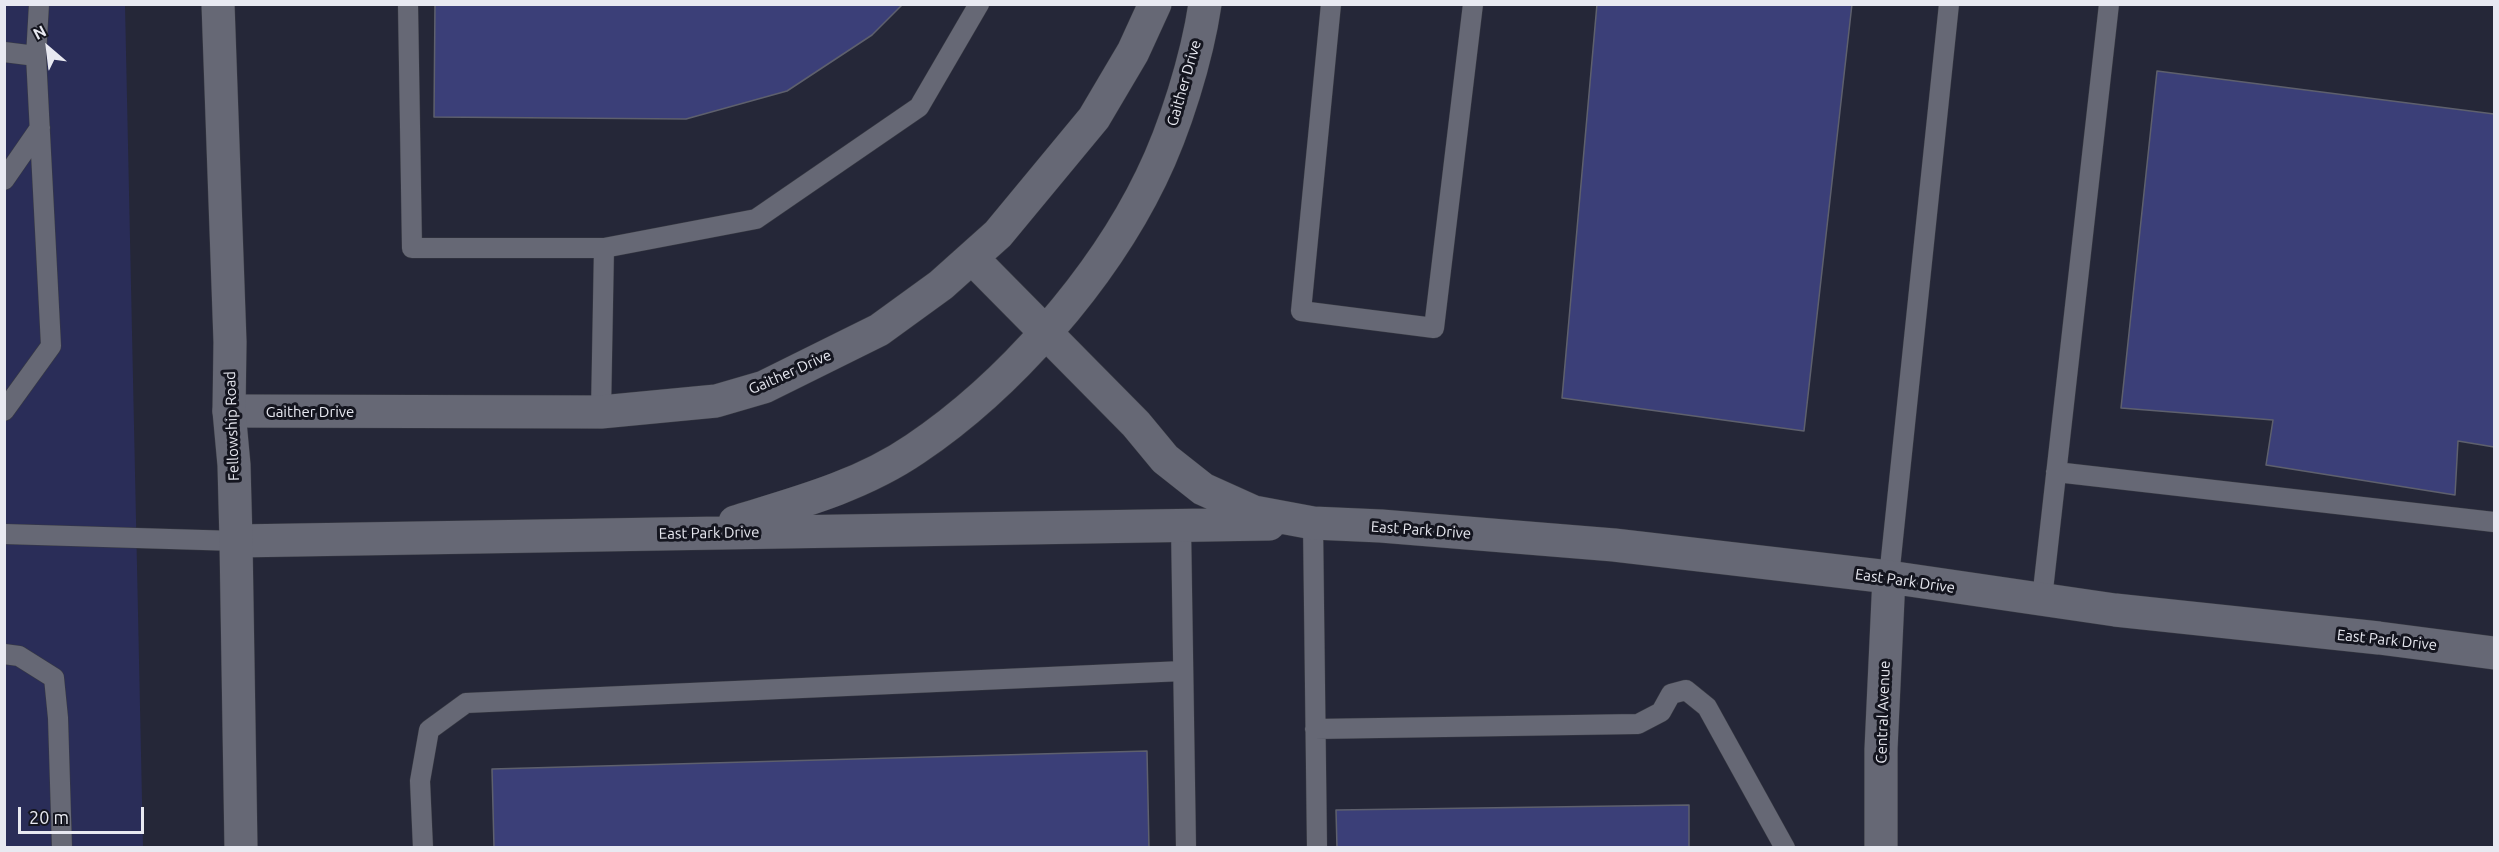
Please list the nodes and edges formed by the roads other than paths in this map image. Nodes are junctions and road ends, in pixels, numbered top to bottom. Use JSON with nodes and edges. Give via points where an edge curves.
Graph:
{"nodes":[{"id":1,"x":39,"y":4,"type":"edge"},
{"id":2,"x":218,"y":4,"type":"edge"},
{"id":3,"x":408,"y":4,"type":"edge"},
{"id":4,"x":980,"y":4,"type":"edge"},
{"id":5,"x":1155,"y":4,"type":"edge"},
{"id":6,"x":1204,"y":4,"type":"edge"},
{"id":7,"x":1331,"y":4,"type":"edge"},
{"id":8,"x":1473,"y":4,"type":"edge"},
{"id":9,"x":1949,"y":4,"type":"edge"},
{"id":10,"x":2109,"y":4,"type":"edge"},
{"id":11,"x":4,"y":52,"type":"edge"},
{"id":12,"x":36,"y":56,"type":"junction"},
{"id":13,"x":40,"y":128,"type":"junction"},
{"id":14,"x":4,"y":180,"type":"edge"},
{"id":15,"x":604,"y":248,"type":"junction"},
{"id":16,"x":972,"y":258,"type":"junction"},
{"id":17,"x":1046,"y":333,"type":"junction"},
{"id":18,"x":4,"y":411,"type":"edge"},
{"id":19,"x":229,"y":411,"type":"junction"},
{"id":20,"x":601,"y":412,"type":"junction"},
{"id":21,"x":2056,"y":472,"type":"junction"},
{"id":22,"x":2494,"y":522,"type":"edge"},
{"id":23,"x":1313,"y":523,"type":"junction"},
{"id":24,"x":1181,"y":525,"type":"junction"},
{"id":25,"x":702,"y":533,"type":"junction"},
{"id":26,"x":4,"y":534,"type":"edge"},
{"id":27,"x":236,"y":541,"type":"junction"},
{"id":28,"x":1889,"y":577,"type":"junction"},
{"id":29,"x":2042,"y":599,"type":"junction"},
{"id":30,"x":2494,"y":653,"type":"edge"},
{"id":31,"x":4,"y":654,"type":"edge"},
{"id":32,"x":1183,"y":671,"type":"junction"},
{"id":33,"x":1316,"y":729,"type":"junction"},
{"id":34,"x":62,"y":848,"type":"edge"},
{"id":35,"x":241,"y":848,"type":"edge"},
{"id":36,"x":423,"y":848,"type":"edge"},
{"id":37,"x":1186,"y":848,"type":"edge"},
{"id":38,"x":1317,"y":848,"type":"edge"},
{"id":39,"x":1785,"y":848,"type":"edge"},
{"id":40,"x":1881,"y":848,"type":"edge"}],
"edges":[{"from":1,"to":12,"type":"lane"},
{"from":2,"to":19,"type":"street","name":"Fellowship Road"},
{"from":3,"to":15,"type":"lane","via":[[412,248]]},
{"from":4,"to":15,"type":"lane","via":[[919,107],[756,219]]},
{"from":5,"to":16,"type":"street","name":"Gaither Drive","via":[[1133,52],[1094,118],[998,234]]},
{"from":6,"to":17,"type":"street","name":"Gaither Drive","via":[[1182,94],[1151,177],[1105,255]]},
{"from":7,"to":8,"type":"lane","via":[[1301,311],[1434,328]]},
{"from":9,"to":28,"type":"lane"},
{"from":10,"to":21,"type":"lane"},
{"from":11,"to":12,"type":"lane"},
{"from":12,"to":13,"type":"lane"},
{"from":13,"to":14,"type":"lane"},
{"from":13,"to":18,"type":"lane","via":[[51,346]]},
{"from":15,"to":20,"type":"lane"},
{"from":16,"to":17,"type":"street","name":"East Park Drive"},
{"from":16,"to":20,"type":"street","name":"Gaither Drive","via":[[879,330],[764,387],[716,401]]},
{"from":17,"to":23,"type":"street","name":"East Park Drive","via":[[1165,459],[1203,489],[1254,512]]},
{"from":17,"to":25,"type":"street","name":"Gaither Drive","via":[[978,401],[915,450],[842,489]]},
{"from":19,"to":20,"type":"street","name":"Gaither Drive"},
{"from":19,"to":27,"type":"street","name":"Fellowship Road"},
{"from":21,"to":22,"type":"lane"},
{"from":21,"to":29,"type":"lane"},
{"from":23,"to":24,"type":"street","name":"East Park Drive"},
{"from":23,"to":28,"type":"street","name":"East Park Drive","via":[[1614,545]]},
{"from":23,"to":33,"type":"lane"},
{"from":24,"to":25,"type":"street","name":"East Park Drive"},
{"from":24,"to":32,"type":"lane"},
{"from":25,"to":27,"type":"street","name":"East Park Drive"},
{"from":26,"to":27,"type":"lane"},
{"from":27,"to":35,"type":"street","name":"Fellowship Road"},
{"from":28,"to":29,"type":"street","name":"East Park Drive"},
{"from":28,"to":40,"type":"street","name":"Central Avenue"},
{"from":29,"to":30,"type":"street","name":"East Park Drive"},
{"from":31,"to":34,"type":"lane","via":[[19,656],[54,678]]},
{"from":32,"to":36,"type":"lane","via":[[466,703],[429,730],[420,781]]},
{"from":32,"to":37,"type":"lane"},
{"from":33,"to":38,"type":"lane"},
{"from":33,"to":39,"type":"lane","via":[[1638,724],[1661,711],[1671,694],[1686,690],[1707,707]]}]}
